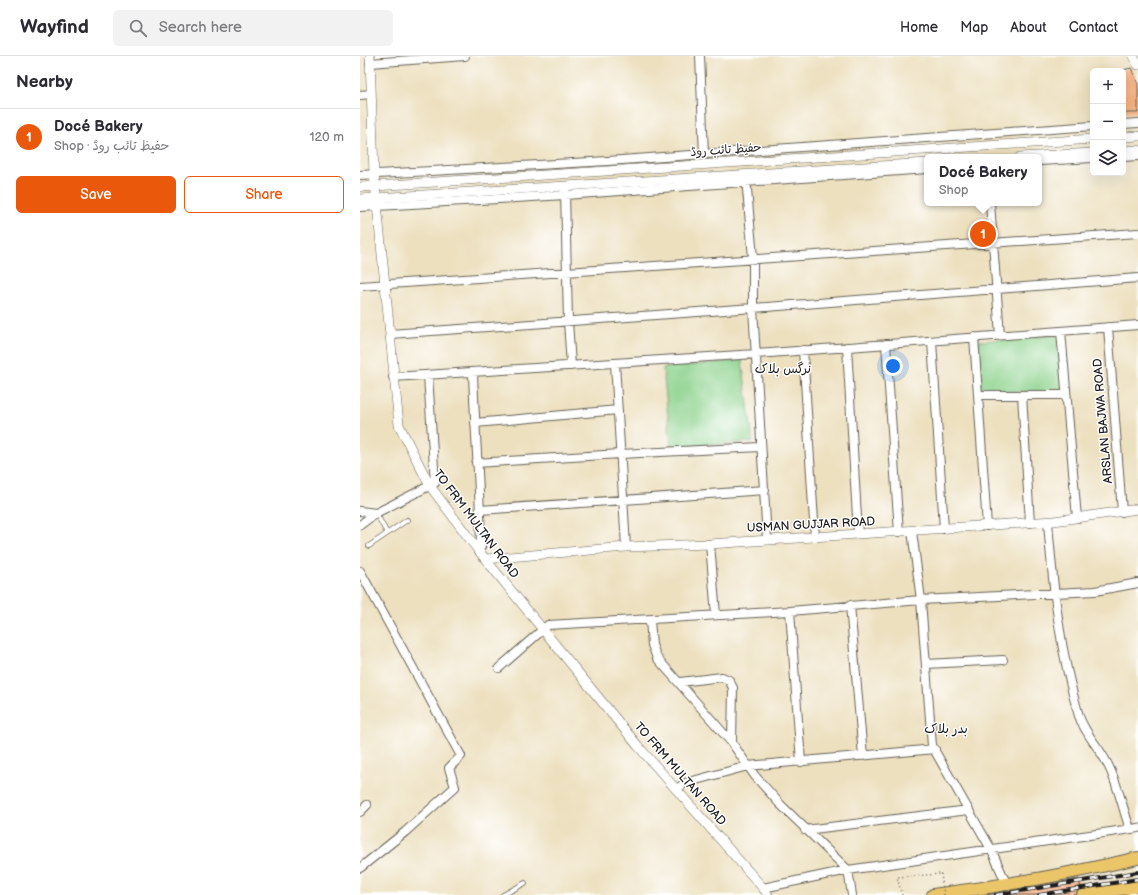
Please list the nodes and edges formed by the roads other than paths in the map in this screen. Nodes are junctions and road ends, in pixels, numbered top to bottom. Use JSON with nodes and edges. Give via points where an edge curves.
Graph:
{"nodes":[{"id":1,"x":465,"y":56,"type":"edge"},
{"id":2,"x":700,"y":56,"type":"edge"},
{"id":3,"x":1133,"y":56,"type":"edge"},
{"id":4,"x":370,"y":59,"type":"edge"},
{"id":5,"x":1138,"y":65,"type":"edge"},
{"id":6,"x":371,"y":94,"type":"junction"},
{"id":7,"x":360,"y":95,"type":"edge"},
{"id":8,"x":1138,"y":123,"type":"edge"},
{"id":9,"x":1126,"y":124,"type":"edge"},
{"id":10,"x":1090,"y":126,"type":"edge"},
{"id":11,"x":1138,"y":136,"type":"edge"},
{"id":12,"x":1126,"y":137,"type":"edge"},
{"id":13,"x":1090,"y":139,"type":"edge"},
{"id":14,"x":922,"y":149,"type":"junction"},
{"id":15,"x":1138,"y":150,"type":"edge"},
{"id":16,"x":1126,"y":151,"type":"edge"},
{"id":17,"x":1090,"y":153,"type":"edge"},
{"id":18,"x":704,"y":155,"type":"junction"},
{"id":19,"x":1042,"y":156,"type":"edge"},
{"id":20,"x":1138,"y":156,"type":"edge"},
{"id":21,"x":924,"y":157,"type":"edge"},
{"id":22,"x":1126,"y":157,"type":"edge"},
{"id":23,"x":1090,"y":158,"type":"edge"},
{"id":24,"x":694,"y":160,"type":"junction"},
{"id":25,"x":1042,"y":161,"type":"edge"},
{"id":26,"x":924,"y":165,"type":"edge"},
{"id":27,"x":374,"y":174,"type":"junction"},
{"id":28,"x":360,"y":176,"type":"edge"},
{"id":29,"x":746,"y":179,"type":"junction"},
{"id":30,"x":564,"y":185,"type":"junction"},
{"id":31,"x":375,"y":186,"type":"junction"},
{"id":32,"x":360,"y":187,"type":"edge"},
{"id":33,"x":565,"y":195,"type":"junction"},
{"id":34,"x":360,"y":199,"type":"edge"},
{"id":35,"x":376,"y":202,"type":"junction"},
{"id":36,"x":990,"y":206,"type":"edge"},
{"id":37,"x":360,"y":207,"type":"edge"},
{"id":38,"x":1138,"y":233,"type":"edge"},
{"id":39,"x":993,"y":243,"type":"junction"},
{"id":40,"x":753,"y":258,"type":"junction"},
{"id":41,"x":568,"y":272,"type":"junction"},
{"id":42,"x":1138,"y":278,"type":"edge"},
{"id":43,"x":385,"y":285,"type":"junction"},
{"id":44,"x":360,"y":286,"type":"edge"},
{"id":45,"x":997,"y":290,"type":"junction"},
{"id":46,"x":753,"y":308,"type":"junction"},
{"id":47,"x":568,"y":320,"type":"junction"},
{"id":48,"x":1138,"y":325,"type":"edge"},
{"id":49,"x":1108,"y":327,"type":"junction"},
{"id":50,"x":1061,"y":331,"type":"junction"},
{"id":51,"x":390,"y":334,"type":"junction"},
{"id":52,"x":1000,"y":335,"type":"junction"},
{"id":53,"x":974,"y":337,"type":"junction"},
{"id":54,"x":932,"y":341,"type":"junction"},
{"id":55,"x":886,"y":344,"type":"junction"},
{"id":56,"x":847,"y":347,"type":"junction"},
{"id":57,"x":803,"y":350,"type":"junction"},
{"id":58,"x":756,"y":354,"type":"junction"},
{"id":59,"x":615,"y":363,"type":"junction"},
{"id":60,"x":571,"y":366,"type":"junction"},
{"id":61,"x":473,"y":373,"type":"junction"},
{"id":62,"x":428,"y":375,"type":"junction"},
{"id":63,"x":393,"y":377,"type":"junction"},
{"id":64,"x":978,"y":395,"type":"junction"},
{"id":65,"x":1022,"y":395,"type":"junction"},
{"id":66,"x":1066,"y":395,"type":"junction"},
{"id":67,"x":618,"y":410,"type":"junction"},
{"id":68,"x":475,"y":423,"type":"junction"},
{"id":69,"x":761,"y":447,"type":"junction"},
{"id":70,"x":620,"y":454,"type":"junction"},
{"id":71,"x":476,"y":463,"type":"junction"},
{"id":72,"x":430,"y":486,"type":"junction"},
{"id":73,"x":765,"y":490,"type":"junction"},
{"id":74,"x":623,"y":500,"type":"junction"},
{"id":75,"x":480,"y":510,"type":"junction"},
{"id":76,"x":1138,"y":510,"type":"edge"},
{"id":77,"x":360,"y":511,"type":"edge"},
{"id":78,"x":1122,"y":512,"type":"junction"},
{"id":79,"x":376,"y":514,"type":"junction"},
{"id":80,"x":1077,"y":518,"type":"junction"},
{"id":81,"x":407,"y":520,"type":"dead end"},
{"id":82,"x":1048,"y":522,"type":"junction"},
{"id":83,"x":1030,"y":523,"type":"junction"},
{"id":84,"x":360,"y":525,"type":"edge"},
{"id":85,"x":987,"y":526,"type":"junction"},
{"id":86,"x":944,"y":529,"type":"junction"},
{"id":87,"x":912,"y":531,"type":"junction"},
{"id":88,"x":899,"y":532,"type":"junction"},
{"id":89,"x":387,"y":533,"type":"junction"},
{"id":90,"x":858,"y":534,"type":"junction"},
{"id":91,"x":815,"y":537,"type":"junction"},
{"id":92,"x":767,"y":539,"type":"junction"},
{"id":93,"x":710,"y":544,"type":"junction"},
{"id":94,"x":368,"y":546,"type":"dead end"},
{"id":95,"x":626,"y":547,"type":"junction"},
{"id":96,"x":478,"y":550,"type":"junction"},
{"id":97,"x":486,"y":559,"type":"junction"},
{"id":98,"x":360,"y":571,"type":"edge"},
{"id":99,"x":1138,"y":583,"type":"edge"},
{"id":100,"x":1053,"y":593,"type":"junction"},
{"id":101,"x":921,"y":600,"type":"junction"},
{"id":102,"x":850,"y":605,"type":"junction"},
{"id":103,"x":790,"y":611,"type":"junction"},
{"id":104,"x":716,"y":616,"type":"junction"},
{"id":105,"x":650,"y":620,"type":"junction"},
{"id":106,"x":543,"y":629,"type":"junction"},
{"id":107,"x":1003,"y":660,"type":"dead end"},
{"id":108,"x":926,"y":664,"type":"junction"},
{"id":109,"x":499,"y":668,"type":"dead end"},
{"id":110,"x":680,"y":682,"type":"junction"},
{"id":111,"x":732,"y":743,"type":"junction"},
{"id":112,"x":934,"y":750,"type":"junction"},
{"id":113,"x":863,"y":756,"type":"junction"},
{"id":114,"x":801,"y":762,"type":"junction"},
{"id":115,"x":748,"y":766,"type":"junction"},
{"id":116,"x":677,"y":789,"type":"junction"},
{"id":117,"x":367,"y":806,"type":"dead end"},
{"id":118,"x":969,"y":810,"type":"junction"},
{"id":119,"x":360,"y":812,"type":"edge"},
{"id":120,"x":1134,"y":829,"type":"edge"},
{"id":121,"x":806,"y":830,"type":"junction"},
{"id":122,"x":991,"y":849,"type":"junction"},
{"id":123,"x":1138,"y":858,"type":"edge"},
{"id":124,"x":360,"y":868,"type":"edge"},
{"id":125,"x":848,"y":870,"type":"junction"},
{"id":126,"x":525,"y":883,"type":"dead end"},
{"id":127,"x":1006,"y":885,"type":"junction"},
{"id":128,"x":1134,"y":890,"type":"edge"},
{"id":129,"x":766,"y":891,"type":"edge"},
{"id":130,"x":503,"y":895,"type":"edge"},
{"id":131,"x":852,"y":895,"type":"edge"},
{"id":132,"x":933,"y":895,"type":"edge"},
{"id":133,"x":1083,"y":895,"type":"edge"}],
"edges":[{"from":1,"to":4,"type":"street"},
{"from":2,"to":18,"type":"street"},
{"from":3,"to":5,"type":"street"},
{"from":4,"to":6,"type":"street","name":"TO FRM MULTAN ROAD"},
{"from":6,"to":7,"type":"street"},
{"from":6,"to":27,"type":"street","name":"TO FRM MULTAN ROAD"},
{"from":8,"to":9,"type":"street"},
{"from":10,"to":18,"type":"street"},
{"from":11,"to":12,"type":"street"},
{"from":13,"to":14,"type":"street","name":"حفیظ تائب روڈ"},
{"from":14,"to":21,"type":"street"},
{"from":14,"to":24,"type":"street","name":"حفیظ تائب روڈ"},
{"from":15,"to":16,"type":"street"},
{"from":17,"to":19,"type":"street"},
{"from":18,"to":24,"type":"street"},
{"from":20,"to":22,"type":"street"},
{"from":23,"to":25,"type":"street"},
{"from":24,"to":27,"type":"street"},
{"from":24,"to":31,"type":"street","name":"حفیظ تائب روڈ"},
{"from":26,"to":29,"type":"street"},
{"from":27,"to":28,"type":"street"},
{"from":27,"to":31,"type":"street","name":"TO FRM MULTAN ROAD"},
{"from":29,"to":30,"type":"street"},
{"from":29,"to":33,"type":"street"},
{"from":29,"to":40,"type":"street"},
{"from":30,"to":33,"type":"street"},
{"from":30,"to":35,"type":"street"},
{"from":31,"to":32,"type":"street","name":"حفیظ تائب روڈ"},
{"from":31,"to":35,"type":"street","name":"TO FRM MULTAN ROAD"},
{"from":33,"to":35,"type":"street"},
{"from":33,"to":41,"type":"street"},
{"from":34,"to":35,"type":"street"},
{"from":35,"to":37,"type":"street"},
{"from":35,"to":43,"type":"street","name":"TO FRM MULTAN ROAD"},
{"from":36,"to":39,"type":"street"},
{"from":38,"to":39,"type":"street"},
{"from":39,"to":40,"type":"street"},
{"from":39,"to":45,"type":"street"},
{"from":40,"to":41,"type":"street"},
{"from":40,"to":46,"type":"street"},
{"from":41,"to":43,"type":"street"},
{"from":41,"to":47,"type":"street"},
{"from":42,"to":45,"type":"street"},
{"from":43,"to":44,"type":"street"},
{"from":43,"to":51,"type":"street","name":"TO FRM MULTAN ROAD"},
{"from":45,"to":46,"type":"street"},
{"from":45,"to":52,"type":"street"},
{"from":46,"to":47,"type":"street"},
{"from":46,"to":58,"type":"street"},
{"from":47,"to":51,"type":"street"},
{"from":47,"to":60,"type":"street"},
{"from":48,"to":49,"type":"street"},
{"from":49,"to":50,"type":"street"},
{"from":49,"to":78,"type":"street","name":"ARSLAN BAJWA ROAD"},
{"from":50,"to":52,"type":"street"},
{"from":50,"to":66,"type":"street"},
{"from":51,"to":63,"type":"street","name":"TO FRM MULTAN ROAD"},
{"from":52,"to":53,"type":"street"},
{"from":53,"to":54,"type":"street"},
{"from":53,"to":64,"type":"street"},
{"from":54,"to":55,"type":"street"},
{"from":54,"to":86,"type":"street"},
{"from":55,"to":56,"type":"street"},
{"from":55,"to":88,"type":"street"},
{"from":56,"to":57,"type":"street"},
{"from":56,"to":90,"type":"street"},
{"from":57,"to":58,"type":"street"},
{"from":57,"to":91,"type":"street"},
{"from":58,"to":59,"type":"street"},
{"from":58,"to":69,"type":"street"},
{"from":59,"to":60,"type":"street"},
{"from":59,"to":67,"type":"street"},
{"from":60,"to":61,"type":"street"},
{"from":61,"to":62,"type":"street"},
{"from":61,"to":68,"type":"street"},
{"from":62,"to":63,"type":"street"},
{"from":62,"to":72,"type":"street","via":[[435,484]]},
{"from":63,"to":72,"type":"street","name":"TO FRM MULTAN ROAD","via":[[399,425]]},
{"from":64,"to":65,"type":"street"},
{"from":64,"to":85,"type":"street"},
{"from":65,"to":66,"type":"street"},
{"from":65,"to":83,"type":"street"},
{"from":66,"to":80,"type":"street"},
{"from":67,"to":68,"type":"street"},
{"from":67,"to":70,"type":"street"},
{"from":68,"to":71,"type":"street"},
{"from":69,"to":70,"type":"street"},
{"from":69,"to":73,"type":"street"},
{"from":70,"to":71,"type":"street"},
{"from":70,"to":74,"type":"street"},
{"from":71,"to":75,"type":"street"},
{"from":72,"to":79,"type":"street"},
{"from":72,"to":96,"type":"street","name":"TO FRM MULTAN ROAD"},
{"from":73,"to":74,"type":"street"},
{"from":73,"to":92,"type":"street"},
{"from":74,"to":75,"type":"street"},
{"from":74,"to":95,"type":"street"},
{"from":75,"to":96,"type":"street","via":[[481,547]]},
{"from":76,"to":78,"type":"street","name":"USMAN GUJJAR ROAD"},
{"from":77,"to":79,"type":"street"},
{"from":78,"to":80,"type":"street","name":"USMAN GUJJAR ROAD"},
{"from":79,"to":84,"type":"street"},
{"from":79,"to":89,"type":"lane"},
{"from":80,"to":82,"type":"street","name":"USMAN GUJJAR ROAD"},
{"from":81,"to":89,"type":"lane"},
{"from":82,"to":83,"type":"street","name":"USMAN GUJJAR ROAD"},
{"from":82,"to":100,"type":"street"},
{"from":83,"to":85,"type":"street","name":"USMAN GUJJAR ROAD"},
{"from":85,"to":86,"type":"street","name":"USMAN GUJJAR ROAD"},
{"from":86,"to":87,"type":"street","name":"USMAN GUJJAR ROAD"},
{"from":87,"to":88,"type":"street","name":"USMAN GUJJAR ROAD"},
{"from":87,"to":101,"type":"street"},
{"from":88,"to":90,"type":"street","name":"USMAN GUJJAR ROAD"},
{"from":89,"to":94,"type":"lane"},
{"from":90,"to":91,"type":"street","name":"USMAN GUJJAR ROAD"},
{"from":91,"to":92,"type":"street","name":"USMAN GUJJAR ROAD"},
{"from":92,"to":93,"type":"street","name":"USMAN GUJJAR ROAD"},
{"from":93,"to":95,"type":"street","name":"USMAN GUJJAR ROAD"},
{"from":93,"to":104,"type":"street"},
{"from":95,"to":97,"type":"street","name":"USMAN GUJJAR ROAD"},
{"from":96,"to":97,"type":"street","name":"TO FRM MULTAN ROAD"},
{"from":97,"to":106,"type":"street","name":"TO FRM MULTAN ROAD"},
{"from":98,"to":124,"type":"street","via":[[461,756],[449,768],[455,787],[448,795]]},
{"from":99,"to":100,"type":"street","via":[[1095,591]]},
{"from":100,"to":101,"type":"street"},
{"from":100,"to":120,"type":"street","via":[[1079,718],[1107,763]]},
{"from":101,"to":102,"type":"street"},
{"from":101,"to":108,"type":"street"},
{"from":102,"to":103,"type":"street"},
{"from":102,"to":113,"type":"street"},
{"from":103,"to":104,"type":"street"},
{"from":103,"to":114,"type":"street"},
{"from":104,"to":105,"type":"street"},
{"from":105,"to":106,"type":"street","via":[[548,625]]},
{"from":105,"to":110,"type":"street","via":[[654,652]]},
{"from":106,"to":109,"type":"street"},
{"from":106,"to":116,"type":"street","name":"TO FRM MULTAN ROAD","via":[[638,746]]},
{"from":107,"to":108,"type":"street"},
{"from":108,"to":112,"type":"street"},
{"from":110,"to":111,"type":"street"},
{"from":110,"to":111,"type":"street","via":[[722,677],[728,680],[733,688]]},
{"from":111,"to":115,"type":"street"},
{"from":112,"to":113,"type":"street"},
{"from":112,"to":118,"type":"street"},
{"from":113,"to":114,"type":"street"},
{"from":114,"to":115,"type":"street"},
{"from":115,"to":116,"type":"street","via":[[685,783]]},
{"from":115,"to":121,"type":"street"},
{"from":116,"to":129,"type":"street","name":"TO FRM MULTAN ROAD"},
{"from":117,"to":119,"type":"street"},
{"from":118,"to":121,"type":"street"},
{"from":118,"to":122,"type":"street"},
{"from":120,"to":122,"type":"street"},
{"from":121,"to":125,"type":"street"},
{"from":122,"to":125,"type":"street"},
{"from":122,"to":127,"type":"street"},
{"from":123,"to":127,"type":"main road"},
{"from":125,"to":129,"type":"street"},
{"from":125,"to":131,"type":"street"},
{"from":126,"to":130,"type":"lane"},
{"from":127,"to":132,"type":"main road"},
{"from":128,"to":133,"type":"main road"}]}
